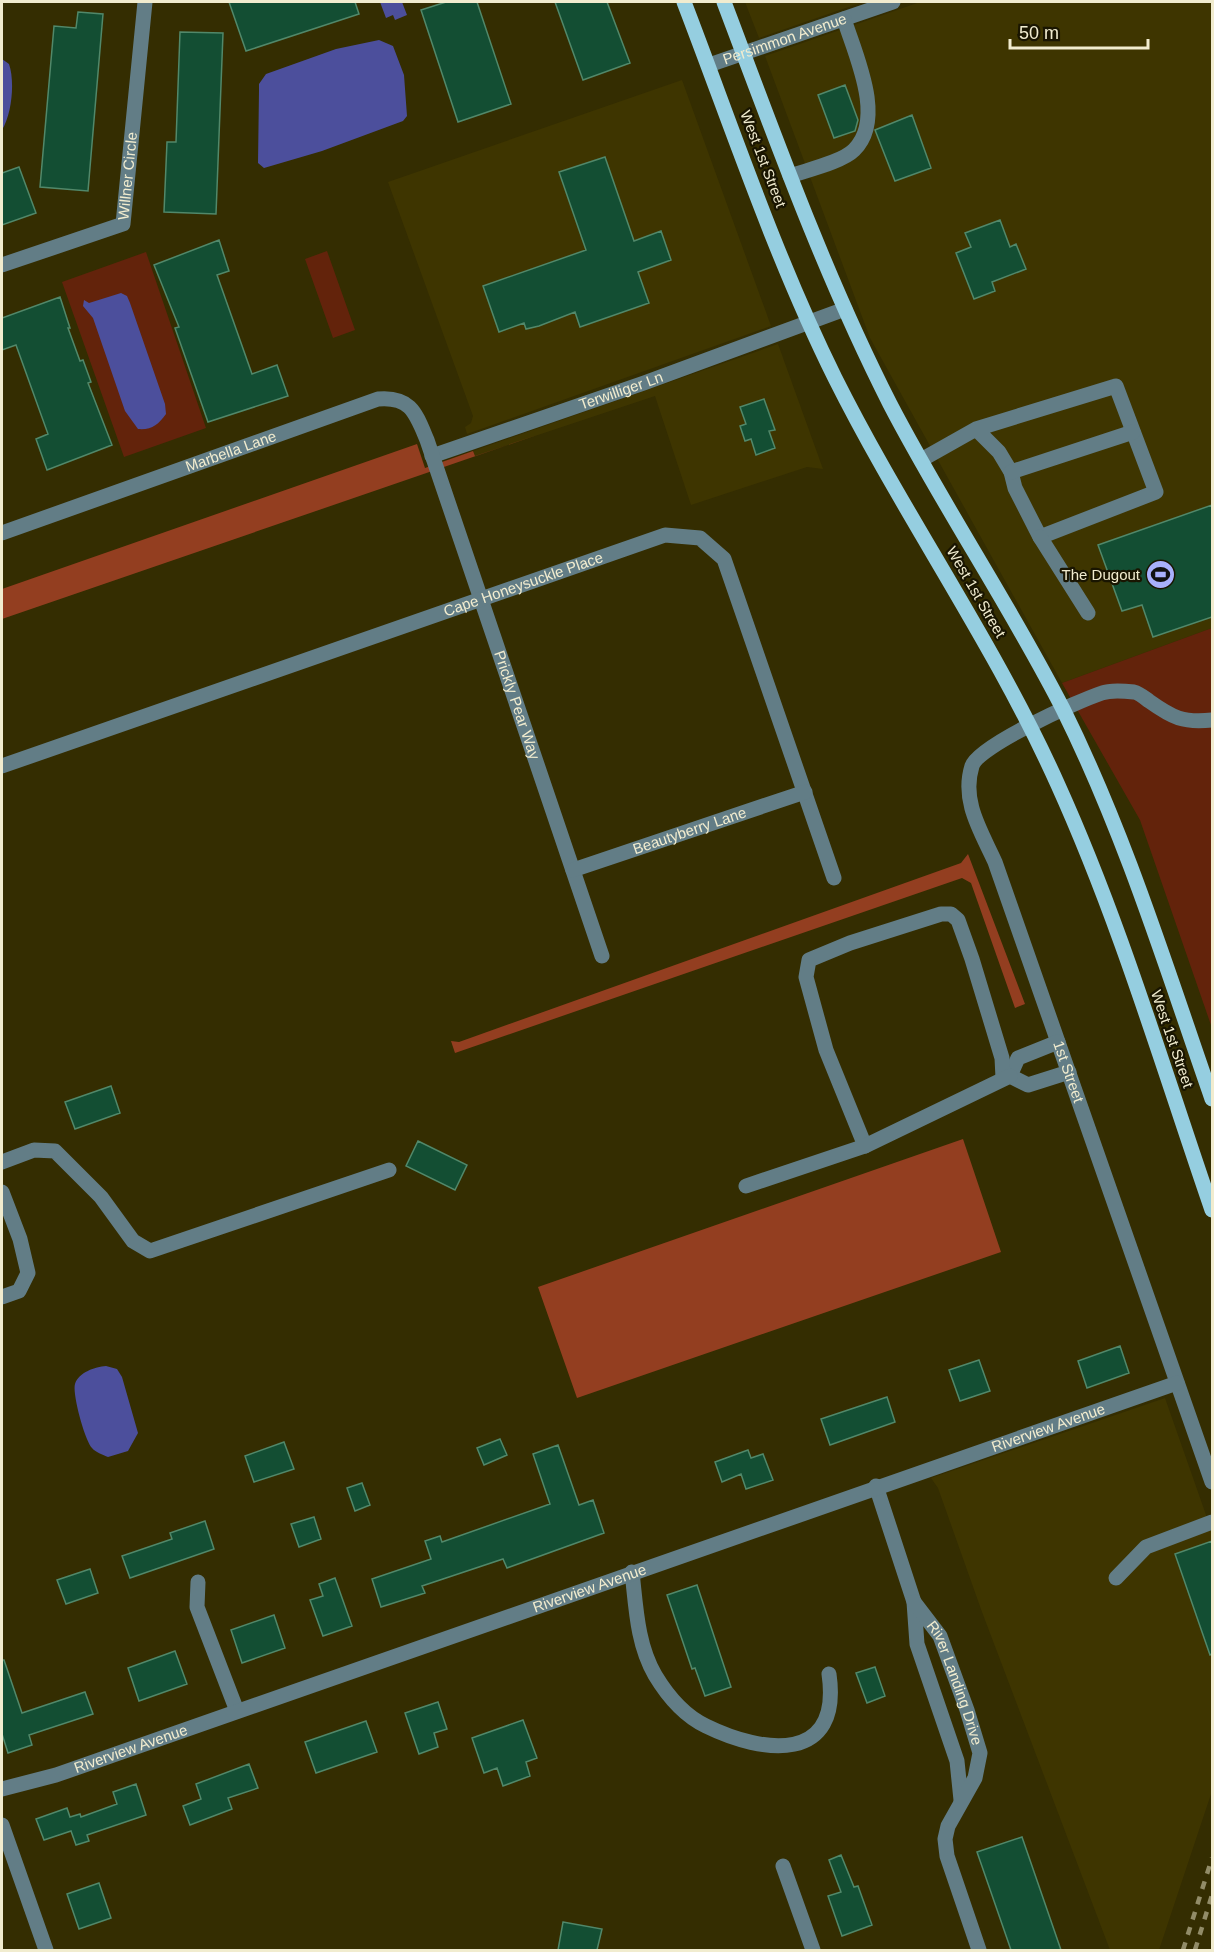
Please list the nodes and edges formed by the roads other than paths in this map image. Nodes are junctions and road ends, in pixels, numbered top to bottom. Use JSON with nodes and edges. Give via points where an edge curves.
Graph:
{"nodes":[{"id":1,"x":146,"y":2,"type":"edge"},
{"id":2,"x":684,"y":2,"type":"edge"},
{"id":3,"x":724,"y":2,"type":"edge"},
{"id":4,"x":893,"y":2,"type":"edge"},
{"id":5,"x":875,"y":4,"type":"edge"},
{"id":6,"x":844,"y":19,"type":"junction"},
{"id":7,"x":743,"y":54,"type":"junction"},
{"id":8,"x":709,"y":65,"type":"junction"},
{"id":9,"x":790,"y":176,"type":"junction"},
{"id":10,"x":2,"y":265,"type":"edge"},
{"id":11,"x":844,"y":309,"type":"junction"},
{"id":12,"x":809,"y":322,"type":"junction"},
{"id":13,"x":976,"y":429,"type":"junction"},
{"id":14,"x":1133,"y":432,"type":"junction"},
{"id":15,"x":432,"y":456,"type":"junction"},
{"id":16,"x":921,"y":460,"type":"junction"},
{"id":17,"x":1011,"y":472,"type":"junction"},
{"id":18,"x":2,"y":533,"type":"edge"},
{"id":19,"x":1040,"y":537,"type":"junction"},
{"id":20,"x":483,"y":600,"type":"junction"},
{"id":21,"x":1088,"y":613,"type":"dead end"},
{"id":22,"x":1063,"y":710,"type":"junction"},
{"id":23,"x":1212,"y":720,"type":"edge"},
{"id":24,"x":1030,"y":725,"type":"junction"},
{"id":25,"x":2,"y":766,"type":"edge"},
{"id":26,"x":805,"y":792,"type":"junction"},
{"id":27,"x":573,"y":870,"type":"junction"},
{"id":28,"x":834,"y":878,"type":"dead end"},
{"id":29,"x":602,"y":956,"type":"dead end"},
{"id":30,"x":1058,"y":1042,"type":"junction"},
{"id":31,"x":1069,"y":1072,"type":"junction"},
{"id":32,"x":1006,"y":1077,"type":"junction"},
{"id":33,"x":1212,"y":1098,"type":"edge"},
{"id":34,"x":865,"y":1146,"type":"junction"},
{"id":35,"x":2,"y":1162,"type":"edge"},
{"id":36,"x":389,"y":1170,"type":"dead end"},
{"id":37,"x":746,"y":1186,"type":"dead end"},
{"id":38,"x":2,"y":1192,"type":"edge"},
{"id":39,"x":1212,"y":1210,"type":"edge"},
{"id":40,"x":2,"y":1297,"type":"edge"},
{"id":41,"x":1177,"y":1383,"type":"junction"},
{"id":42,"x":1212,"y":1482,"type":"edge"},
{"id":43,"x":876,"y":1486,"type":"junction"},
{"id":44,"x":1212,"y":1522,"type":"edge"},
{"id":45,"x":632,"y":1572,"type":"junction"},
{"id":46,"x":1116,"y":1578,"type":"dead end"},
{"id":47,"x":198,"y":1582,"type":"dead end"},
{"id":48,"x":914,"y":1602,"type":"junction"},
{"id":49,"x":829,"y":1674,"type":"dead end"},
{"id":50,"x":967,"y":1710,"type":"junction"},
{"id":51,"x":237,"y":1712,"type":"junction"},
{"id":52,"x":942,"y":1719,"type":"junction"},
{"id":53,"x":2,"y":1789,"type":"edge"},
{"id":54,"x":961,"y":1802,"type":"junction"},
{"id":55,"x":2,"y":1824,"type":"edge"},
{"id":56,"x":783,"y":1866,"type":"dead end"},
{"id":57,"x":46,"y":1950,"type":"edge"},
{"id":58,"x":813,"y":1950,"type":"edge"},
{"id":59,"x":979,"y":1950,"type":"edge"}],
"edges":[{"from":1,"to":10,"type":"street","name":"Willner Circle","via":[[123,224]]},
{"from":2,"to":8,"type":"main road","name":"West 1st Street"},
{"from":3,"to":7,"type":"main road","name":"West 1st Street"},
{"from":4,"to":5,"type":"street","name":"Persimmon Avenue"},
{"from":5,"to":6,"type":"street","name":"Persimmon Avenue"},
{"from":6,"to":7,"type":"street","name":"Persimmon Avenue"},
{"from":6,"to":9,"type":"street","via":[[867,93],[868,124],[864,136],[853,151]]},
{"from":7,"to":8,"type":"street","name":"Persimmon Avenue"},
{"from":7,"to":9,"type":"main road","name":"West 1st Street"},
{"from":8,"to":12,"type":"main road","name":"West 1st Street"},
{"from":9,"to":11,"type":"main road","name":"West 1st Street"},
{"from":11,"to":12,"type":"street","name":"Terwilliger Ln"},
{"from":11,"to":16,"type":"main road","name":"West 1st Street"},
{"from":12,"to":15,"type":"street","name":"Terwilliger Ln"},
{"from":12,"to":24,"type":"main road","name":"West 1st Street","via":[[867,438]]},
{"from":13,"to":14,"type":"street","via":[[1116,386]]},
{"from":13,"to":16,"type":"street"},
{"from":13,"to":17,"type":"street","via":[[999,452]]},
{"from":14,"to":17,"type":"street"},
{"from":14,"to":19,"type":"street","via":[[1156,492]]},
{"from":15,"to":18,"type":"street","name":"Marbella Lane","via":[[420,423],[408,405],[395,398],[378,399]]},
{"from":15,"to":20,"type":"street","name":"Prickly Pear Way"},
{"from":16,"to":22,"type":"main road","name":"West 1st Street"},
{"from":17,"to":19,"type":"street"},
{"from":19,"to":21,"type":"street"},
{"from":20,"to":25,"type":"street","name":"Cape Honeysuckle Place"},
{"from":20,"to":26,"type":"street","name":"Cape Honeysuckle Place","via":[[665,535],[700,538],[724,559]]},
{"from":20,"to":27,"type":"street","name":"Prickly Pear Way"},
{"from":22,"to":23,"type":"street","name":"1st Street","via":[[1104,692],[1136,692],[1173,718],[1192,722]]},
{"from":22,"to":24,"type":"street","name":"1st Street"},
{"from":22,"to":33,"type":"main road","name":"West 1st Street","via":[[1119,834]]},
{"from":24,"to":30,"type":"street","name":"1st Street","via":[[976,756],[968,789],[970,807],[995,861]]},
{"from":24,"to":39,"type":"main road","name":"West 1st Street","via":[[1085,848]]},
{"from":26,"to":27,"type":"street","name":"Beautyberry Lane"},
{"from":26,"to":28,"type":"street","name":"Cape Honeysuckle Place"},
{"from":27,"to":29,"type":"street","name":"Prickly Pear Way"},
{"from":30,"to":31,"type":"street","name":"1st Street"},
{"from":30,"to":32,"type":"street","via":[[1018,1058]]},
{"from":31,"to":32,"type":"street","via":[[1028,1085]]},
{"from":31,"to":41,"type":"street","name":"1st Street"},
{"from":32,"to":34,"type":"street"},
{"from":32,"to":34,"type":"street","via":[[972,959],[958,920],[951,914],[850,943],[809,960],[806,977],[826,1050]]},
{"from":34,"to":37,"type":"street"},
{"from":35,"to":36,"type":"street","via":[[34,1150],[55,1151],[101,1197],[133,1241],[150,1251]]},
{"from":38,"to":40,"type":"street","via":[[28,1273],[19,1290]]},
{"from":41,"to":42,"type":"street","name":"1st Street"},
{"from":41,"to":43,"type":"street","name":"Riverview Avenue"},
{"from":43,"to":45,"type":"street","name":"Riverview Avenue"},
{"from":43,"to":48,"type":"street","name":"River Landing Drive"},
{"from":44,"to":46,"type":"street","via":[[1146,1547]]},
{"from":45,"to":49,"type":"street","via":[[645,1656],[673,1701],[705,1726],[761,1745],[802,1744],[822,1725],[829,1711]]},
{"from":45,"to":51,"type":"street","name":"Riverview Avenue"},
{"from":47,"to":51,"type":"street","via":[[197,1607]]},
{"from":48,"to":50,"type":"street","name":"River Landing Drive","via":[[940,1636]]},
{"from":48,"to":52,"type":"street","name":"River Landing Drive","via":[[917,1644]]},
{"from":50,"to":52,"type":"street"},
{"from":50,"to":54,"type":"street","name":"River Landing Drive","via":[[980,1753],[975,1778]]},
{"from":51,"to":53,"type":"street","name":"Riverview Avenue","via":[[56,1775]]},
{"from":52,"to":54,"type":"street","name":"River Landing Drive","via":[[957,1761]]},
{"from":54,"to":59,"type":"street","name":"River Landing Drive","via":[[948,1826],[947,1856]]},
{"from":55,"to":57,"type":"street"},
{"from":56,"to":58,"type":"street"}]}
